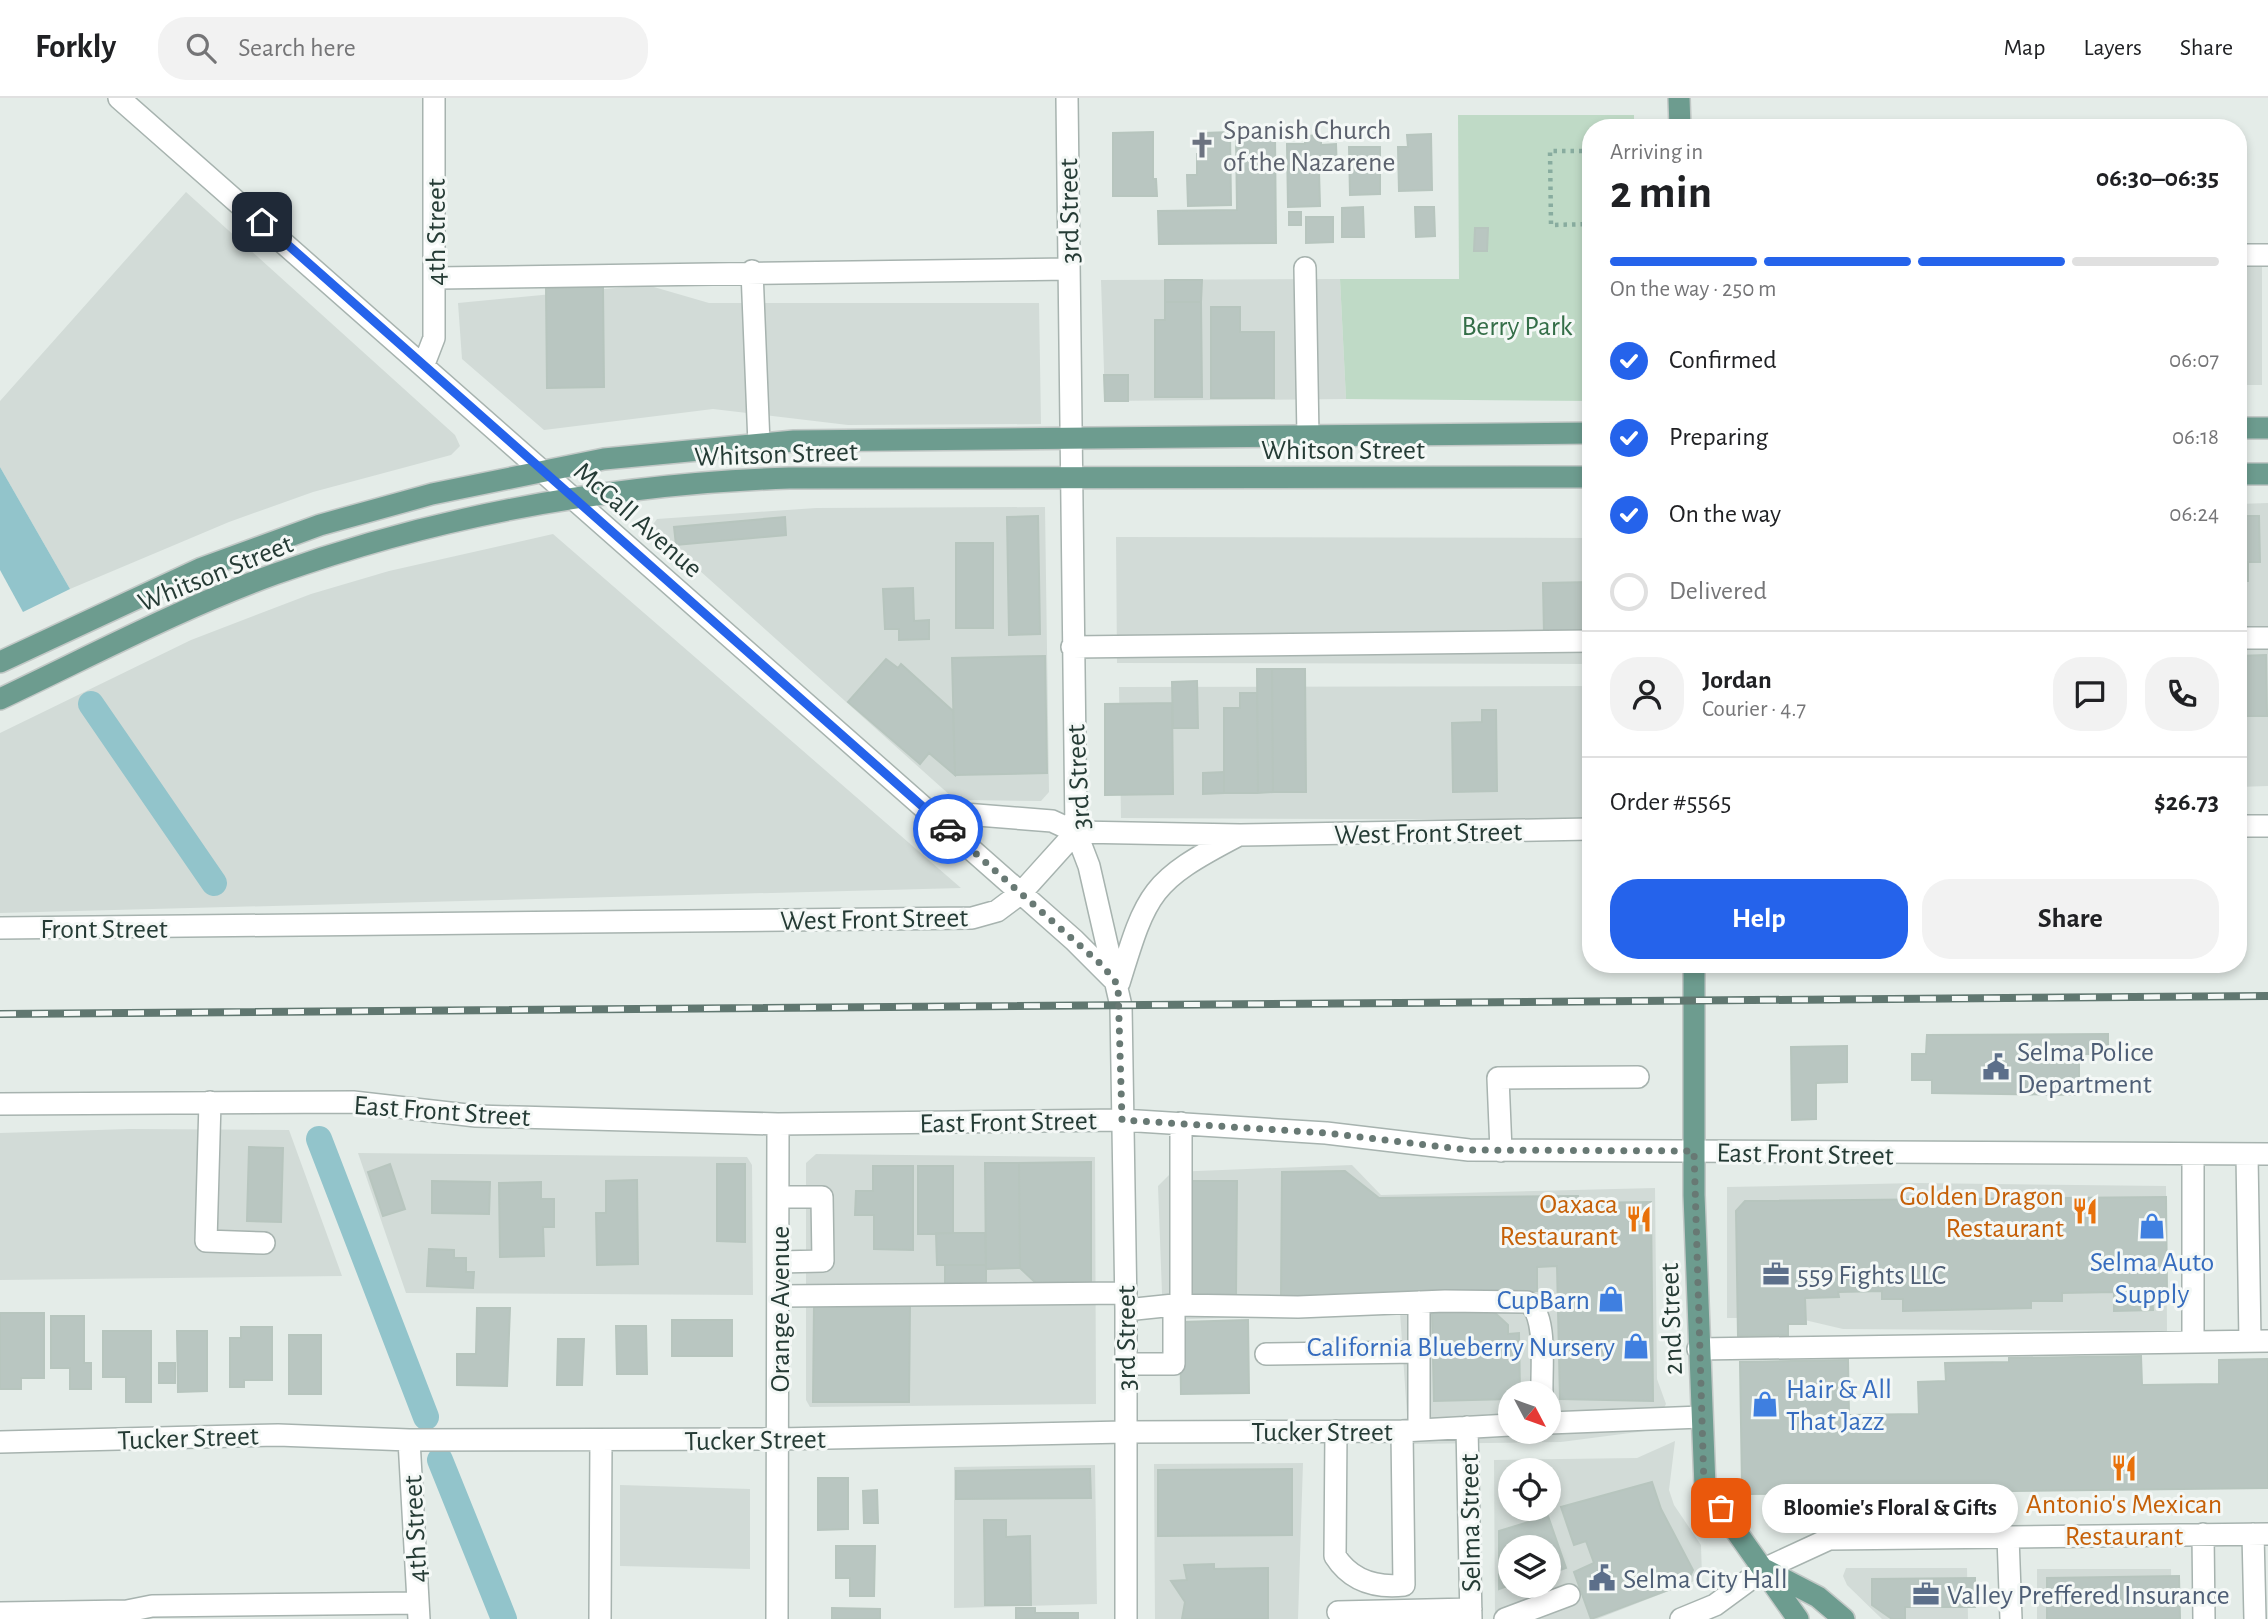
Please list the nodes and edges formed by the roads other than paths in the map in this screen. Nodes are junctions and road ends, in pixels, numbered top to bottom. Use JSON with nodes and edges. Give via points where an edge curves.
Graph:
{"nodes":[{"id":1,"x":119,"y":98,"type":"edge"},
{"id":2,"x":434,"y":98,"type":"edge"},
{"id":3,"x":1067,"y":98,"type":"edge"},
{"id":4,"x":1679,"y":98,"type":"edge"},
{"id":5,"x":1680,"y":119,"type":"edge"},
{"id":6,"x":2268,"y":255,"type":"edge"},
{"id":7,"x":2247,"y":256,"type":"edge"},
{"id":8,"x":1305,"y":268,"type":"dead end"},
{"id":9,"x":1069,"y":269,"type":"junction"},
{"id":10,"x":752,"y":271,"type":"junction"},
{"id":11,"x":437,"y":278,"type":"junction"},
{"id":12,"x":424,"y":365,"type":"junction"},
{"id":13,"x":2247,"y":428,"type":"edge"},
{"id":14,"x":2268,"y":428,"type":"edge"},
{"id":15,"x":1582,"y":433,"type":"edge"},
{"id":16,"x":1308,"y":437,"type":"junction"},
{"id":17,"x":1069,"y":440,"type":"junction"},
{"id":18,"x":759,"y":444,"type":"junction"},
{"id":19,"x":540,"y":470,"type":"junction"},
{"id":20,"x":2247,"y":474,"type":"edge"},
{"id":21,"x":2268,"y":474,"type":"edge"},
{"id":22,"x":1069,"y":477,"type":"junction"},
{"id":23,"x":1582,"y":477,"type":"edge"},
{"id":24,"x":573,"y":499,"type":"junction"},
{"id":25,"x":2247,"y":638,"type":"edge"},
{"id":26,"x":2268,"y":638,"type":"edge"},
{"id":27,"x":1582,"y":641,"type":"edge"},
{"id":28,"x":1072,"y":647,"type":"junction"},
{"id":29,"x":0,"y":662,"type":"edge"},
{"id":30,"x":0,"y":699,"type":"edge"},
{"id":31,"x":927,"y":811,"type":"junction"},
{"id":32,"x":2247,"y":826,"type":"edge"},
{"id":33,"x":2268,"y":826,"type":"edge"},
{"id":34,"x":1582,"y":829,"type":"edge"},
{"id":35,"x":1076,"y":832,"type":"junction"},
{"id":36,"x":1240,"y":835,"type":"junction"},
{"id":37,"x":1021,"y":893,"type":"junction"},
{"id":38,"x":0,"y":928,"type":"edge"},
{"id":39,"x":208,"y":928,"type":"joint"},
{"id":40,"x":1694,"y":973,"type":"edge"},
{"id":41,"x":1118,"y":985,"type":"junction"},
{"id":42,"x":1638,"y":1077,"type":"dead end"},
{"id":43,"x":210,"y":1102,"type":"junction"},
{"id":44,"x":0,"y":1104,"type":"edge"},
{"id":45,"x":1122,"y":1120,"type":"junction"},
{"id":46,"x":1181,"y":1123,"type":"junction"},
{"id":47,"x":778,"y":1124,"type":"junction"},
{"id":48,"x":1501,"y":1151,"type":"junction"},
{"id":49,"x":1694,"y":1151,"type":"junction"},
{"id":50,"x":2193,"y":1154,"type":"junction"},
{"id":51,"x":2258,"y":1155,"type":"edge"},
{"id":52,"x":779,"y":1197,"type":"junction"},
{"id":53,"x":264,"y":1243,"type":"dead end"},
{"id":54,"x":779,"y":1262,"type":"junction"},
{"id":55,"x":780,"y":1296,"type":"junction"},
{"id":56,"x":1126,"y":1301,"type":"junction"},
{"id":57,"x":1419,"y":1302,"type":"junction"},
{"id":58,"x":1178,"y":1305,"type":"junction"},
{"id":59,"x":2193,"y":1341,"type":"junction"},
{"id":60,"x":2259,"y":1341,"type":"edge"},
{"id":61,"x":1698,"y":1349,"type":"junction"},
{"id":62,"x":1418,"y":1352,"type":"junction"},
{"id":63,"x":1266,"y":1354,"type":"dead end"},
{"id":64,"x":1126,"y":1364,"type":"junction"},
{"id":65,"x":1542,"y":1381,"type":"edge"},
{"id":66,"x":1701,"y":1417,"type":"junction"},
{"id":67,"x":1561,"y":1423,"type":"edge"},
{"id":68,"x":1498,"y":1426,"type":"edge"},
{"id":69,"x":1467,"y":1427,"type":"junction"},
{"id":70,"x":1336,"y":1431,"type":"junction"},
{"id":71,"x":1410,"y":1431,"type":"junction"},
{"id":72,"x":1125,"y":1432,"type":"junction"},
{"id":73,"x":778,"y":1439,"type":"junction"},
{"id":74,"x":409,"y":1440,"type":"junction"},
{"id":75,"x":601,"y":1440,"type":"junction"},
{"id":76,"x":0,"y":1442,"type":"edge"},
{"id":77,"x":2203,"y":1534,"type":"junction"},
{"id":78,"x":2261,"y":1534,"type":"edge"},
{"id":79,"x":2008,"y":1537,"type":"junction"},
{"id":80,"x":1764,"y":1569,"type":"junction"},
{"id":81,"x":1569,"y":1595,"type":"dead end"},
{"id":82,"x":419,"y":1611,"type":"edge"},
{"id":83,"x":1338,"y":1612,"type":"dead end"},
{"id":84,"x":0,"y":1613,"type":"edge"},
{"id":85,"x":1471,"y":1614,"type":"edge"},
{"id":86,"x":600,"y":1619,"type":"edge"},
{"id":87,"x":777,"y":1619,"type":"edge"},
{"id":88,"x":1126,"y":1619,"type":"edge"},
{"id":89,"x":1505,"y":1619,"type":"edge"},
{"id":90,"x":1681,"y":1619,"type":"edge"},
{"id":91,"x":1798,"y":1619,"type":"edge"},
{"id":92,"x":1844,"y":1619,"type":"edge"},
{"id":93,"x":2011,"y":1619,"type":"edge"},
{"id":94,"x":2204,"y":1619,"type":"edge"},
{"id":95,"x":2255,"y":1619,"type":"edge"}],
"edges":[{"from":1,"to":12,"type":"street","name":"McCall Avenue"},
{"from":2,"to":11,"type":"street","name":"4th Street"},
{"from":3,"to":9,"type":"street","name":"3rd Street"},
{"from":4,"to":5,"type":"main road"},
{"from":6,"to":7,"type":"street"},
{"from":8,"to":16,"type":"street"},
{"from":9,"to":10,"type":"street"},
{"from":9,"to":17,"type":"street","name":"3rd Street"},
{"from":10,"to":11,"type":"street"},
{"from":10,"to":18,"type":"street"},
{"from":11,"to":12,"type":"street","name":"4th Street","via":[[434,338]]},
{"from":12,"to":19,"type":"street","name":"McCall Avenue"},
{"from":13,"to":14,"type":"main road"},
{"from":15,"to":16,"type":"main road","name":"Whitson Street"},
{"from":16,"to":17,"type":"main road","name":"Whitson Street"},
{"from":17,"to":18,"type":"main road","name":"Whitson Street"},
{"from":17,"to":22,"type":"street","name":"3rd Street"},
{"from":18,"to":19,"type":"main road","name":"Whitson Street"},
{"from":19,"to":24,"type":"street","name":"McCall Avenue"},
{"from":19,"to":29,"type":"main road","name":"Whitson Street","via":[[376,509],[267,543],[137,596]]},
{"from":20,"to":21,"type":"main road"},
{"from":22,"to":23,"type":"main road","name":"Whitson Street"},
{"from":22,"to":24,"type":"main road","name":"Whitson Street","via":[[723,480]]},
{"from":22,"to":28,"type":"street","name":"3rd Street"},
{"from":24,"to":30,"type":"main road","name":"Whitson Street","via":[[380,541],[275,575]]},
{"from":24,"to":31,"type":"street","name":"McCall Avenue"},
{"from":25,"to":26,"type":"street"},
{"from":27,"to":28,"type":"street"},
{"from":28,"to":35,"type":"street","name":"3rd Street"},
{"from":31,"to":35,"type":"street","via":[[1052,821]]},
{"from":31,"to":37,"type":"street","name":"McCall Avenue"},
{"from":32,"to":33,"type":"street"},
{"from":34,"to":36,"type":"street","name":"West Front Street"},
{"from":35,"to":36,"type":"street","name":"West Front Street"},
{"from":35,"to":37,"type":"street","name":"West Front Street"},
{"from":35,"to":41,"type":"street","name":"3rd Street","via":[[1089,866]]},
{"from":36,"to":41,"type":"street","via":[[1173,873],[1157,888],[1139,918]]},
{"from":37,"to":39,"type":"street","name":"West Front Street","via":[[997,911],[972,918]]},
{"from":37,"to":41,"type":"street","name":"McCall Avenue"},
{"from":38,"to":39,"type":"street","name":"Front Street"},
{"from":40,"to":49,"type":"main road","name":"2nd Street"},
{"from":41,"to":45,"type":"street","name":"3rd Street"},
{"from":42,"to":48,"type":"street","via":[[1497,1079]]},
{"from":43,"to":44,"type":"street","name":"East Front Street"},
{"from":43,"to":47,"type":"street","name":"East Front Street","via":[[353,1102],[476,1116]]},
{"from":43,"to":53,"type":"street","via":[[206,1241]]},
{"from":45,"to":46,"type":"street","name":"East Front Street"},
{"from":45,"to":47,"type":"street","name":"East Front Street"},
{"from":45,"to":56,"type":"street","name":"3rd Street"},
{"from":46,"to":48,"type":"street","name":"East Front Street"},
{"from":46,"to":58,"type":"street"},
{"from":47,"to":52,"type":"street","name":"Orange Avenue"},
{"from":48,"to":49,"type":"street","name":"East Front Street"},
{"from":49,"to":50,"type":"street","name":"East Front Street"},
{"from":49,"to":61,"type":"main road","name":"2nd Street"},
{"from":50,"to":51,"type":"street","name":"East Front Street"},
{"from":50,"to":59,"type":"street"},
{"from":51,"to":60,"type":"street"},
{"from":52,"to":54,"type":"street","name":"Orange Avenue"},
{"from":52,"to":54,"type":"street","via":[[822,1197],[823,1261]]},
{"from":54,"to":55,"type":"street","name":"Orange Avenue"},
{"from":55,"to":56,"type":"street"},
{"from":55,"to":73,"type":"street","name":"Orange Avenue"},
{"from":56,"to":58,"type":"street"},
{"from":56,"to":64,"type":"street","name":"3rd Street"},
{"from":57,"to":58,"type":"street"},
{"from":57,"to":62,"type":"street"},
{"from":57,"to":65,"type":"street","via":[[1532,1304],[1541,1321]]},
{"from":58,"to":64,"type":"street","via":[[1174,1364]]},
{"from":59,"to":60,"type":"street"},
{"from":59,"to":61,"type":"street"},
{"from":61,"to":66,"type":"main road","name":"2nd Street"},
{"from":62,"to":63,"type":"street"},
{"from":62,"to":71,"type":"street"},
{"from":64,"to":72,"type":"street","name":"3rd Street"},
{"from":66,"to":67,"type":"street"},
{"from":66,"to":80,"type":"main road","name":"2nd Street","via":[[1704,1487]]},
{"from":68,"to":69,"type":"street","name":"Tucker Street"},
{"from":69,"to":71,"type":"street","name":"Tucker Street"},
{"from":69,"to":85,"type":"street","name":"Selma Street"},
{"from":70,"to":71,"type":"street","name":"Tucker Street"},
{"from":70,"to":71,"type":"street","via":[[1335,1556],[1351,1574],[1383,1586],[1404,1585]]},
{"from":70,"to":72,"type":"street","name":"Tucker Street"},
{"from":72,"to":73,"type":"street","name":"Tucker Street"},
{"from":72,"to":88,"type":"street","name":"3rd Street"},
{"from":73,"to":75,"type":"street","name":"Tucker Street"},
{"from":73,"to":87,"type":"street","name":"Orange Avenue"},
{"from":74,"to":75,"type":"street","name":"Tucker Street"},
{"from":74,"to":76,"type":"street","name":"Tucker Street","via":[[278,1435]]},
{"from":74,"to":82,"type":"street","name":"4th Street"},
{"from":75,"to":86,"type":"street"},
{"from":77,"to":78,"type":"street"},
{"from":77,"to":79,"type":"street"},
{"from":77,"to":94,"type":"street"},
{"from":78,"to":95,"type":"street"},
{"from":79,"to":80,"type":"street","via":[[1829,1539]]},
{"from":79,"to":93,"type":"street"},
{"from":80,"to":90,"type":"street","via":[[1715,1605]]},
{"from":80,"to":91,"type":"main road"},
{"from":80,"to":92,"type":"main road","via":[[1818,1597]]},
{"from":81,"to":89,"type":"street"},
{"from":82,"to":84,"type":"street","via":[[165,1605],[127,1611]]},
{"from":83,"to":85,"type":"street"}]}
